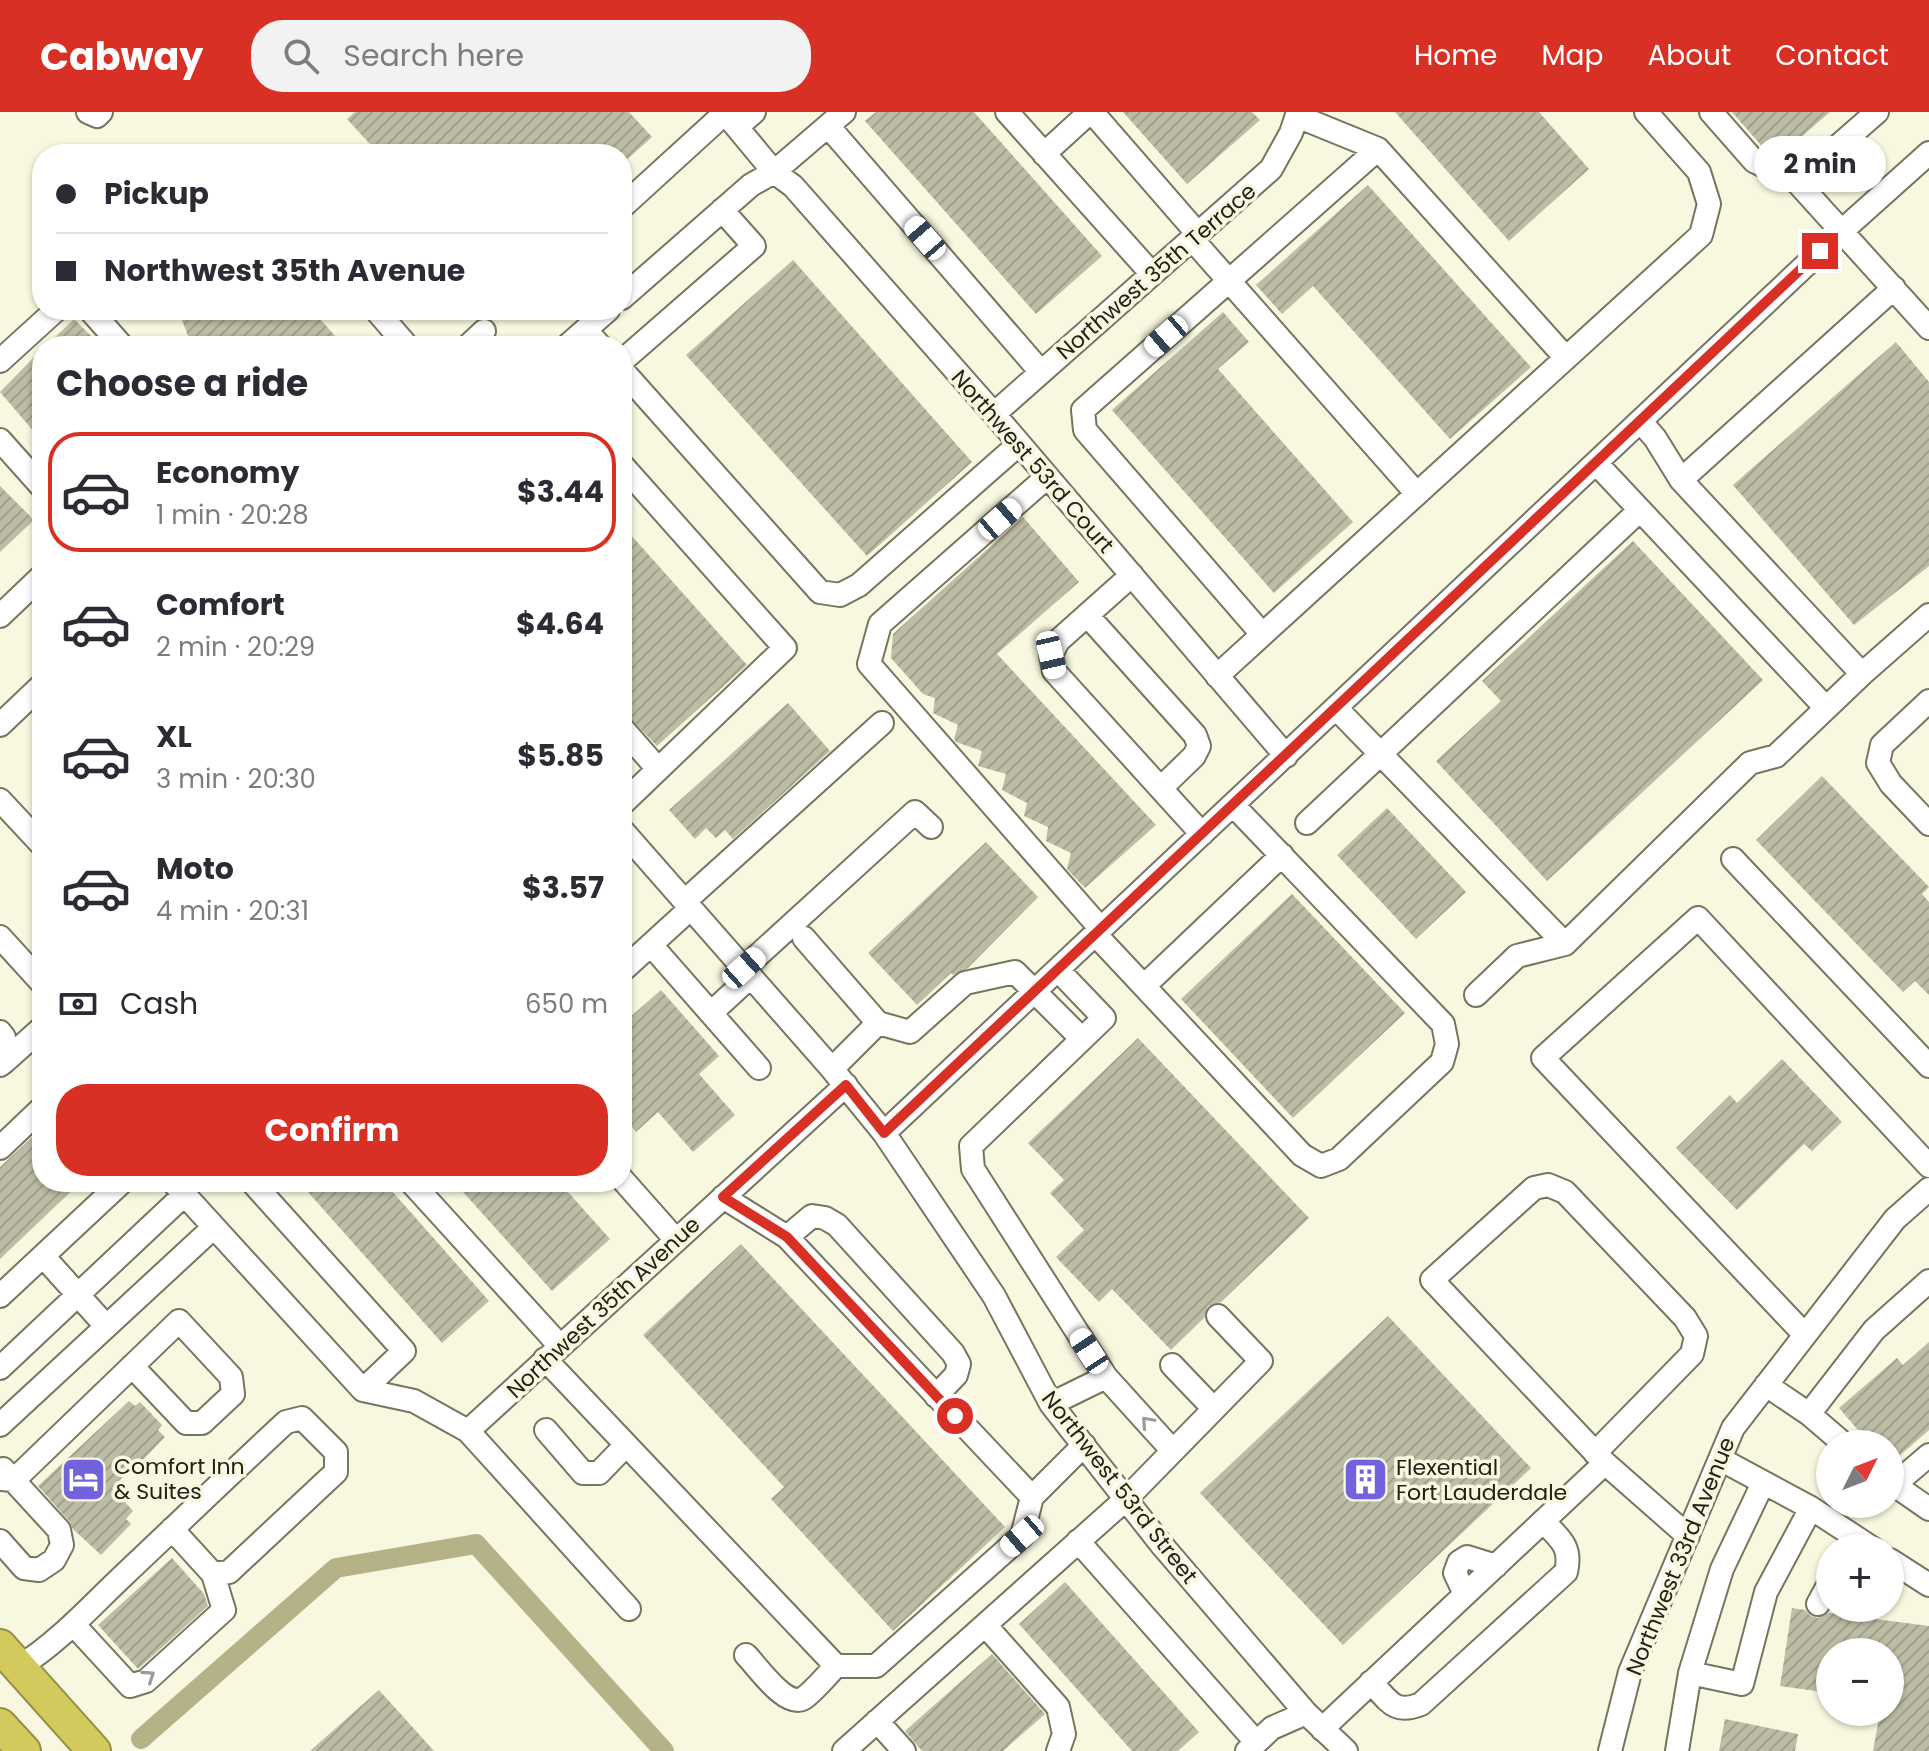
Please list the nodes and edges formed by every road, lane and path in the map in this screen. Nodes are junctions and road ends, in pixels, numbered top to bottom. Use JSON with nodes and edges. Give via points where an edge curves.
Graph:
{"nodes":[{"id":1,"x":1007,"y":112,"type":"edge"},
{"id":2,"x":1091,"y":112,"type":"edge"},
{"id":3,"x":1646,"y":112,"type":"edge"},
{"id":4,"x":1711,"y":112,"type":"edge"},
{"id":5,"x":1877,"y":112,"type":"edge"},
{"id":6,"x":1297,"y":114,"type":"edge"},
{"id":7,"x":735,"y":116,"type":"edge"},
{"id":8,"x":836,"y":119,"type":"edge"},
{"id":9,"x":1378,"y":149,"type":"junction"},
{"id":10,"x":1929,"y":153,"type":"edge"},
{"id":11,"x":1044,"y":154,"type":"junction"},
{"id":12,"x":774,"y":172,"type":"junction"},
{"id":13,"x":1797,"y":182,"type":"junction"},
{"id":14,"x":632,"y":199,"type":"edge"},
{"id":15,"x":722,"y":210,"type":"junction"},
{"id":16,"x":1843,"y":230,"type":"junction"},
{"id":17,"x":1195,"y":237,"type":"junction"},
{"id":18,"x":1152,"y":274,"type":"junction"},
{"id":19,"x":1229,"y":281,"type":"junction"},
{"id":20,"x":1894,"y":288,"type":"junction"},
{"id":21,"x":632,"y":289,"type":"edge"},
{"id":22,"x":45,"y":320,"type":"edge"},
{"id":23,"x":99,"y":320,"type":"edge"},
{"id":24,"x":385,"y":320,"type":"edge"},
{"id":25,"x":1929,"y":328,"type":"edge"},
{"id":26,"x":113,"y":336,"type":"edge"},
{"id":27,"x":398,"y":336,"type":"edge"},
{"id":28,"x":632,"y":352,"type":"edge"},
{"id":29,"x":1566,"y":358,"type":"junction"},
{"id":30,"x":0,"y":361,"type":"edge"},
{"id":31,"x":1041,"y":372,"type":"junction"},
{"id":32,"x":632,"y":381,"type":"edge"},
{"id":33,"x":994,"y":414,"type":"junction"},
{"id":34,"x":1640,"y":421,"type":"junction"},
{"id":35,"x":0,"y":440,"type":"edge"},
{"id":36,"x":1019,"y":444,"type":"junction"},
{"id":37,"x":1596,"y":463,"type":"junction"},
{"id":38,"x":32,"y":476,"type":"edge"},
{"id":39,"x":632,"y":476,"type":"edge"},
{"id":40,"x":1047,"y":477,"type":"junction"},
{"id":41,"x":1681,"y":480,"type":"junction"},
{"id":42,"x":1417,"y":494,"type":"junction"},
{"id":43,"x":1640,"y":510,"type":"junction"},
{"id":44,"x":1132,"y":575,"type":"junction"},
{"id":45,"x":32,"y":586,"type":"edge"},
{"id":46,"x":1087,"y":615,"type":"junction"},
{"id":47,"x":1929,"y":615,"type":"edge"},
{"id":48,"x":0,"y":616,"type":"edge"},
{"id":49,"x":1262,"y":634,"type":"junction"},
{"id":50,"x":1862,"y":674,"type":"junction"},
{"id":51,"x":1217,"y":676,"type":"junction"},
{"id":52,"x":32,"y":695,"type":"edge"},
{"id":53,"x":1929,"y":701,"type":"edge"},
{"id":54,"x":1336,"y":708,"type":"junction"},
{"id":55,"x":1826,"y":708,"type":"junction"},
{"id":56,"x":882,"y":723,"type":"dead end"},
{"id":57,"x":0,"y":725,"type":"edge"},
{"id":58,"x":632,"y":739,"type":"edge"},
{"id":59,"x":1380,"y":754,"type":"junction"},
{"id":60,"x":1286,"y":756,"type":"junction"},
{"id":61,"x":658,"y":769,"type":"junction"},
{"id":62,"x":1161,"y":788,"type":"junction"},
{"id":63,"x":632,"y":794,"type":"edge"},
{"id":64,"x":0,"y":800,"type":"edge"},
{"id":65,"x":1233,"y":805,"type":"junction"},
{"id":66,"x":1307,"y":823,"type":"dead end"},
{"id":67,"x":1929,"y":824,"type":"edge"},
{"id":68,"x":931,"y":827,"type":"dead end"},
{"id":69,"x":32,"y":834,"type":"edge"},
{"id":70,"x":1202,"y":834,"type":"junction"},
{"id":71,"x":632,"y":841,"type":"edge"},
{"id":72,"x":1282,"y":855,"type":"junction"},
{"id":73,"x":1733,"y":859,"type":"dead end"},
{"id":74,"x":688,"y":904,"type":"junction"},
{"id":75,"x":1098,"y":932,"type":"junction"},
{"id":76,"x":0,"y":937,"type":"edge"},
{"id":77,"x":804,"y":938,"type":"dead end"},
{"id":78,"x":1565,"y":944,"type":"junction"},
{"id":79,"x":651,"y":945,"type":"junction"},
{"id":80,"x":632,"y":962,"type":"edge"},
{"id":81,"x":1058,"y":970,"type":"junction"},
{"id":82,"x":32,"y":972,"type":"edge"},
{"id":83,"x":747,"y":972,"type":"junction"},
{"id":84,"x":1144,"y":986,"type":"junction"},
{"id":85,"x":1034,"y":992,"type":"junction"},
{"id":86,"x":1476,"y":995,"type":"dead end"},
{"id":87,"x":711,"y":1013,"type":"junction"},
{"id":88,"x":878,"y":1023,"type":"junction"},
{"id":89,"x":0,"y":1032,"type":"edge"},
{"id":90,"x":32,"y":1037,"type":"edge"},
{"id":91,"x":1082,"y":1039,"type":"junction"},
{"id":92,"x":2,"y":1063,"type":"edge"},
{"id":93,"x":1929,"y":1066,"type":"edge"},
{"id":94,"x":759,"y":1068,"type":"dead end"},
{"id":95,"x":839,"y":1077,"type":"junction"},
{"id":96,"x":32,"y":1118,"type":"edge"},
{"id":97,"x":884,"y":1133,"type":"junction"},
{"id":98,"x":0,"y":1148,"type":"edge"},
{"id":99,"x":1929,"y":1166,"type":"edge"},
{"id":100,"x":1929,"y":1189,"type":"edge"},
{"id":101,"x":632,"y":1190,"type":"edge"},
{"id":102,"x":111,"y":1192,"type":"edge"},
{"id":103,"x":175,"y":1192,"type":"edge"},
{"id":104,"x":183,"y":1192,"type":"edge"},
{"id":105,"x":261,"y":1192,"type":"edge"},
{"id":106,"x":419,"y":1192,"type":"edge"},
{"id":107,"x":723,"y":1197,"type":"junction"},
{"id":108,"x":214,"y":1227,"type":"junction"},
{"id":109,"x":787,"y":1237,"type":"junction"},
{"id":110,"x":676,"y":1240,"type":"junction"},
{"id":111,"x":43,"y":1256,"type":"junction"},
{"id":112,"x":1929,"y":1281,"type":"edge"},
{"id":113,"x":79,"y":1294,"type":"junction"},
{"id":114,"x":0,"y":1296,"type":"edge"},
{"id":115,"x":1218,"y":1316,"type":"dead end"},
{"id":116,"x":106,"y":1326,"type":"junction"},
{"id":117,"x":1805,"y":1335,"type":"junction"},
{"id":118,"x":552,"y":1352,"type":"junction"},
{"id":119,"x":1172,"y":1365,"type":"dead end"},
{"id":120,"x":132,"y":1366,"type":"junction"},
{"id":121,"x":0,"y":1368,"type":"edge"},
{"id":122,"x":1106,"y":1377,"type":"junction"},
{"id":123,"x":1766,"y":1385,"type":"junction"},
{"id":124,"x":363,"y":1390,"type":"junction"},
{"id":125,"x":936,"y":1396,"type":"junction"},
{"id":126,"x":1051,"y":1404,"type":"junction"},
{"id":127,"x":1214,"y":1409,"type":"junction"},
{"id":128,"x":1809,"y":1414,"type":"junction"},
{"id":129,"x":0,"y":1425,"type":"edge"},
{"id":130,"x":546,"y":1430,"type":"dead end"},
{"id":131,"x":1828,"y":1430,"type":"edge"},
{"id":132,"x":468,"y":1431,"type":"junction"},
{"id":133,"x":626,"y":1445,"type":"junction"},
{"id":134,"x":1084,"y":1445,"type":"junction"},
{"id":135,"x":1173,"y":1451,"type":"junction"},
{"id":136,"x":1929,"y":1455,"type":"edge"},
{"id":137,"x":1600,"y":1458,"type":"junction"},
{"id":138,"x":1720,"y":1459,"type":"junction"},
{"id":139,"x":1904,"y":1474,"type":"edge"},
{"id":140,"x":5,"y":1475,"type":"edge"},
{"id":141,"x":1763,"y":1483,"type":"junction"},
{"id":142,"x":1904,"y":1491,"type":"edge"},
{"id":143,"x":1032,"y":1497,"type":"junction"},
{"id":144,"x":1126,"y":1499,"type":"junction"},
{"id":145,"x":1811,"y":1508,"type":"junction"},
{"id":146,"x":1929,"y":1509,"type":"edge"},
{"id":147,"x":1543,"y":1521,"type":"junction"},
{"id":148,"x":172,"y":1529,"type":"junction"},
{"id":149,"x":1845,"y":1534,"type":"edge"},
{"id":150,"x":1688,"y":1536,"type":"junction"},
{"id":151,"x":0,"y":1541,"type":"edge"},
{"id":152,"x":1078,"y":1541,"type":"junction"},
{"id":153,"x":1904,"y":1569,"type":"edge"},
{"id":154,"x":213,"y":1574,"type":"junction"},
{"id":155,"x":1929,"y":1585,"type":"edge"},
{"id":156,"x":629,"y":1609,"type":"dead end"},
{"id":157,"x":73,"y":1624,"type":"junction"},
{"id":158,"x":985,"y":1625,"type":"junction"},
{"id":159,"x":54,"y":1641,"type":"junction"},
{"id":160,"x":746,"y":1655,"type":"dead end"},
{"id":161,"x":836,"y":1666,"type":"junction"},
{"id":162,"x":19,"y":1668,"type":"edge"},
{"id":163,"x":1690,"y":1673,"type":"junction"},
{"id":164,"x":1371,"y":1682,"type":"junction"},
{"id":165,"x":1283,"y":1687,"type":"junction"},
{"id":166,"x":877,"y":1721,"type":"junction"},
{"id":167,"x":0,"y":1725,"type":"edge"},
{"id":168,"x":1325,"y":1736,"type":"edge"},
{"id":169,"x":1258,"y":1740,"type":"edge"},
{"id":170,"x":24,"y":1751,"type":"edge"},
{"id":171,"x":94,"y":1751,"type":"edge"},
{"id":172,"x":844,"y":1751,"type":"edge"},
{"id":173,"x":904,"y":1751,"type":"edge"},
{"id":174,"x":1058,"y":1751,"type":"edge"},
{"id":175,"x":1610,"y":1751,"type":"edge"},
{"id":176,"x":1677,"y":1751,"type":"edge"}],
"edges":[{"from":1,"to":11,"type":"street"},
{"from":2,"to":11,"type":"street"},
{"from":2,"to":17,"type":"street"},
{"from":3,"to":29,"type":"street","via":[[1699,172],[1709,204],[1701,235]]},
{"from":4,"to":13,"type":"street","via":[[1754,161]]},
{"from":5,"to":13,"type":"street"},
{"from":6,"to":9,"type":"street"},
{"from":6,"to":17,"type":"street","name":"Northwest 35th Terrace","via":[[1271,169]]},
{"from":7,"to":12,"type":"street","name":"Northwest 53rd Court"},
{"from":7,"to":14,"type":"street"},
{"from":8,"to":12,"type":"street"},
{"from":8,"to":31,"type":"street"},
{"from":9,"to":19,"type":"street"},
{"from":9,"to":29,"type":"street"},
{"from":10,"to":16,"type":"street"},
{"from":11,"to":18,"type":"street"},
{"from":12,"to":15,"type":"street"},
{"from":12,"to":33,"type":"street","name":"Northwest 53rd Court","via":[[793,186]]},
{"from":13,"to":16,"type":"street"},
{"from":15,"to":21,"type":"street"},
{"from":15,"to":28,"type":"street","via":[[754,246]]},
{"from":16,"to":20,"type":"street"},
{"from":16,"to":34,"type":"street"},
{"from":17,"to":18,"type":"street","name":"Northwest 35th Terrace"},
{"from":17,"to":19,"type":"street"},
{"from":18,"to":31,"type":"street","name":"Northwest 35th Terrace"},
{"from":19,"to":42,"type":"street"},
{"from":19,"to":49,"type":"street","via":[[1083,410],[1085,430]]},
{"from":20,"to":25,"type":"street"},
{"from":20,"to":41,"type":"street"},
{"from":22,"to":30,"type":"street"},
{"from":23,"to":26,"type":"street"},
{"from":24,"to":27,"type":"street"},
{"from":29,"to":42,"type":"street"},
{"from":31,"to":33,"type":"street","name":"Northwest 35th Terrace"},
{"from":32,"to":36,"type":"street","via":[[820,592],[840,595],[859,585]]},
{"from":33,"to":36,"type":"street","name":"Northwest 53rd Court"},
{"from":34,"to":37,"type":"street"},
{"from":34,"to":41,"type":"street"},
{"from":35,"to":38,"type":"street"},
{"from":36,"to":40,"type":"street","name":"Northwest 53rd Court"},
{"from":37,"to":43,"type":"street"},
{"from":37,"to":54,"type":"street"},
{"from":39,"to":61,"type":"street","via":[[785,648]]},
{"from":40,"to":44,"type":"street","name":"Northwest 53rd Court"},
{"from":40,"to":75,"type":"street","via":[[880,624],[869,664]]},
{"from":41,"to":50,"type":"street"},
{"from":42,"to":49,"type":"street"},
{"from":43,"to":55,"type":"street"},
{"from":43,"to":59,"type":"street"},
{"from":44,"to":46,"type":"street"},
{"from":44,"to":51,"type":"street","name":"Northwest 53rd Court"},
{"from":45,"to":48,"type":"street"},
{"from":46,"to":62,"type":"street","via":[[1058,641],[1051,655],[1054,671]]},
{"from":46,"to":62,"type":"street","via":[[1195,735],[1199,746],[1194,756]]},
{"from":47,"to":50,"type":"street"},
{"from":49,"to":51,"type":"street"},
{"from":50,"to":55,"type":"street"},
{"from":51,"to":60,"type":"street","name":"Northwest 53rd Court"},
{"from":52,"to":57,"type":"street"},
{"from":53,"to":67,"type":"street","via":[[1882,745],[1878,763]]},
{"from":54,"to":59,"type":"street"},
{"from":54,"to":60,"type":"street"},
{"from":55,"to":78,"type":"street","via":[[1776,756],[1750,763]]},
{"from":56,"to":74,"type":"street"},
{"from":58,"to":61,"type":"street"},
{"from":59,"to":66,"type":"street"},
{"from":59,"to":78,"type":"street"},
{"from":60,"to":65,"type":"street"},
{"from":61,"to":63,"type":"street"},
{"from":62,"to":70,"type":"street"},
{"from":64,"to":69,"type":"street"},
{"from":65,"to":70,"type":"street"},
{"from":65,"to":72,"type":"street"},
{"from":68,"to":83,"type":"street","via":[[915,812]]},
{"from":70,"to":75,"type":"street"},
{"from":71,"to":74,"type":"street","name":"Northwest 53rd Street"},
{"from":72,"to":84,"type":"street"},
{"from":72,"to":84,"type":"street","via":[[1443,1024],[1447,1044],[1442,1062],[1339,1159],[1321,1166],[1302,1155]]},
{"from":73,"to":93,"type":"street"},
{"from":74,"to":79,"type":"street"},
{"from":74,"to":83,"type":"street","name":"Northwest 53rd Street"},
{"from":75,"to":81,"type":"street"},
{"from":75,"to":84,"type":"street"},
{"from":76,"to":82,"type":"street"},
{"from":77,"to":88,"type":"street"},
{"from":78,"to":86,"type":"street","via":[[1517,956]]},
{"from":79,"to":80,"type":"street"},
{"from":79,"to":87,"type":"street"},
{"from":81,"to":85,"type":"street"},
{"from":81,"to":91,"type":"street","via":[[1104,1018]]},
{"from":83,"to":87,"type":"street"},
{"from":83,"to":95,"type":"street","name":"Northwest 53rd Street"},
{"from":85,"to":88,"type":"street","via":[[1015,972],[965,983],[910,1032]]},
{"from":85,"to":91,"type":"street"},
{"from":85,"to":97,"type":"street"},
{"from":87,"to":94,"type":"street"},
{"from":88,"to":95,"type":"street","name":"Northwest 35th Avenue"},
{"from":89,"to":92,"type":"street"},
{"from":90,"to":92,"type":"street"},
{"from":91,"to":122,"type":"street","via":[[971,1146],[973,1169]]},
{"from":95,"to":97,"type":"street","name":"Northwest 53rd Street"},
{"from":95,"to":107,"type":"street","name":"Northwest 35th Avenue"},
{"from":96,"to":98,"type":"street"},
{"from":97,"to":126,"type":"street","name":"Northwest 53rd Street","via":[[994,1296]]},
{"from":99,"to":117,"type":"street","via":[[1698,918],[1543,1058]]},
{"from":100,"to":117,"type":"street","name":"Northwest 33rd Avenue","via":[[1895,1219]]},
{"from":101,"to":110,"type":"street"},
{"from":102,"to":111,"type":"street"},
{"from":103,"to":113,"type":"street"},
{"from":104,"to":108,"type":"street"},
{"from":105,"to":124,"type":"street","via":[[404,1351]]},
{"from":106,"to":118,"type":"street"},
{"from":107,"to":109,"type":"street"},
{"from":107,"to":110,"type":"street","name":"Northwest 35th Avenue"},
{"from":108,"to":116,"type":"street"},
{"from":108,"to":124,"type":"street"},
{"from":109,"to":125,"type":"street"},
{"from":109,"to":125,"type":"street","via":[[812,1216],[837,1225],[953,1353],[959,1364],[956,1375]]},
{"from":110,"to":118,"type":"street","name":"Northwest 35th Avenue"},
{"from":111,"to":113,"type":"street"},
{"from":111,"to":114,"type":"street"},
{"from":112,"to":128,"type":"street","via":[[1874,1330]]},
{"from":113,"to":116,"type":"street"},
{"from":113,"to":121,"type":"street"},
{"from":115,"to":127,"type":"street","via":[[1261,1361]]},
{"from":116,"to":129,"type":"street"},
{"from":117,"to":123,"type":"street","name":"Northwest 33rd Avenue"},
{"from":118,"to":132,"type":"street","name":"Northwest 35th Avenue"},
{"from":118,"to":133,"type":"street"},
{"from":119,"to":127,"type":"street"},
{"from":120,"to":120,"type":"street","via":[[186,1423],[202,1423],[233,1394],[231,1377],[179,1321]]},
{"from":120,"to":140,"type":"street"},
{"from":122,"to":126,"type":"street"},
{"from":135,"to":122,"type":"street","one_way":true},
{"from":123,"to":128,"type":"street"},
{"from":123,"to":138,"type":"street","name":"Northwest 33rd Avenue","via":[[1733,1428]]},
{"from":124,"to":132,"type":"street","via":[[414,1401]]},
{"from":125,"to":143,"type":"street"},
{"from":126,"to":134,"type":"street","name":"Northwest 53rd Street"},
{"from":127,"to":135,"type":"street"},
{"from":128,"to":131,"type":"street"},
{"from":130,"to":133,"type":"street","via":[[583,1473],[599,1473]]},
{"from":132,"to":156,"type":"street"},
{"from":133,"to":161,"type":"street"},
{"from":134,"to":143,"type":"street"},
{"from":134,"to":144,"type":"street","name":"Northwest 53rd Street"},
{"from":135,"to":144,"type":"street"},
{"from":136,"to":139,"type":"street"},
{"from":137,"to":137,"type":"street","via":[[1432,1280],[1534,1188],[1548,1185],[1565,1192],[1696,1336],[1692,1354]]},
{"from":137,"to":147,"type":"street"},
{"from":137,"to":150,"type":"street"},
{"from":138,"to":141,"type":"street"},
{"from":138,"to":150,"type":"street","name":"Northwest 33rd Avenue"},
{"from":140,"to":151,"type":"street","via":[[59,1530],[62,1545],[54,1560],[39,1570],[24,1568]]},
{"from":141,"to":145,"type":"street"},
{"from":141,"to":163,"type":"street","via":[[1722,1569]]},
{"from":142,"to":146,"type":"street"},
{"from":143,"to":161,"type":"street","via":[[1022,1536],[876,1666]]},
{"from":144,"to":152,"type":"street"},
{"from":144,"to":165,"type":"street","name":"Northwest 53rd Street"},
{"from":145,"to":149,"type":"street"},
{"from":145,"to":163,"type":"street","via":[[1766,1592],[1742,1684]]},
{"from":147,"to":164,"type":"street","via":[[1496,1566],[1467,1557],[1459,1562],[1455,1573],[1465,1594]]},
{"from":147,"to":164,"type":"street","via":[[1566,1546],[1566,1572],[1421,1704],[1407,1710],[1394,1707]]},
{"from":148,"to":154,"type":"street"},
{"from":148,"to":154,"type":"street","via":[[286,1422],[302,1418],[336,1452],[336,1472],[229,1572]]},
{"from":148,"to":157,"type":"street"},
{"from":150,"to":175,"type":"street","name":"Northwest 33rd Avenue","via":[[1630,1672]]},
{"from":152,"to":158,"type":"street"},
{"from":152,"to":169,"type":"street"},
{"from":153,"to":155,"type":"street"},
{"from":157,"to":154,"type":"street","one_way":true,"via":[[130,1686],[146,1681],[224,1610]]},
{"from":157,"to":159,"type":"street"},
{"from":158,"to":166,"type":"street"},
{"from":158,"to":174,"type":"street","via":[[1058,1707],[1064,1734]]},
{"from":159,"to":162,"type":"street"},
{"from":159,"to":162,"type":"street","via":[[44,1662]]},
{"from":160,"to":161,"type":"street","via":[[794,1701]]},
{"from":162,"to":171,"type":"highway"},
{"from":163,"to":176,"type":"street"},
{"from":164,"to":168,"type":"street"},
{"from":165,"to":168,"type":"street","name":"Northwest 53rd Street"},
{"from":165,"to":169,"type":"street"},
{"from":166,"to":172,"type":"street"},
{"from":166,"to":173,"type":"street"},
{"from":167,"to":170,"type":"highway"},
{"from":168,"to":169,"type":"street"}]}
